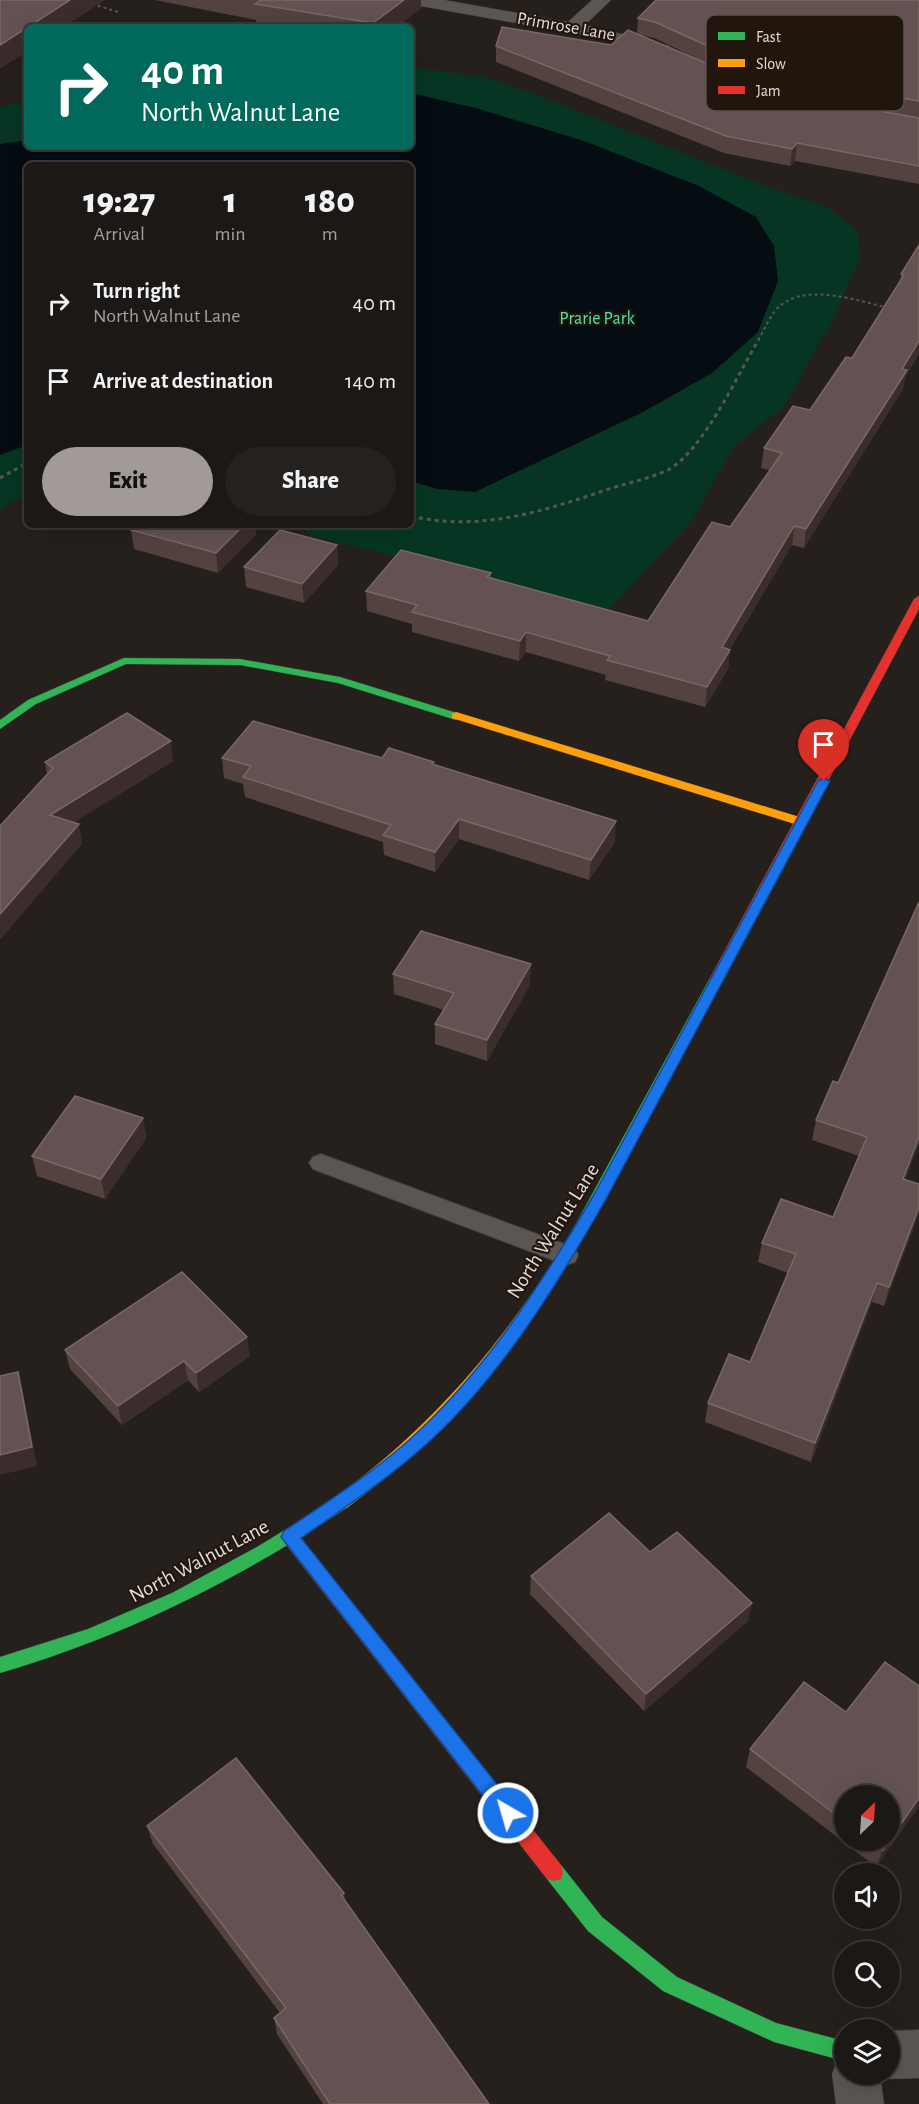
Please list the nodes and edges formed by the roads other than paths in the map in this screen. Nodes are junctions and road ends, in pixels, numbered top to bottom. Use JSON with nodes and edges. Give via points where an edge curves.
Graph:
{"nodes":[{"id":1,"x":415,"y":0,"type":"edge"},
{"id":2,"x":602,"y":0,"type":"edge"},
{"id":3,"x":572,"y":27,"type":"junction"},
{"id":4,"x":676,"y":56,"type":"edge"},
{"id":5,"x":919,"y":599,"type":"edge"},
{"id":6,"x":0,"y":725,"type":"edge"},
{"id":7,"x":802,"y":822,"type":"junction"},
{"id":8,"x":321,"y":1163,"type":"dead end"},
{"id":9,"x":567,"y":1255,"type":"junction"},
{"id":10,"x":290,"y":1537,"type":"junction"},
{"id":11,"x":0,"y":1665,"type":"edge"},
{"id":12,"x":834,"y":2048,"type":"edge"},
{"id":13,"x":919,"y":2054,"type":"edge"},
{"id":14,"x":900,"y":2055,"type":"edge"},
{"id":15,"x":857,"y":2085,"type":"edge"},
{"id":16,"x":860,"y":2104,"type":"edge"}],
"edges":[{"from":1,"to":3,"type":"street","name":"Primrose Lane"},
{"from":2,"to":3,"type":"street"},
{"from":3,"to":4,"type":"street","name":"Primrose Lane","via":[[637,41]]},
{"from":5,"to":7,"type":"street","name":"North Walnut Lane"},
{"from":6,"to":7,"type":"street","via":[[32,702],[124,662],[240,662],[340,680]]},
{"from":7,"to":9,"type":"street","name":"North Walnut Lane"},
{"from":8,"to":9,"type":"lane"},
{"from":9,"to":10,"type":"street","name":"North Walnut Lane","via":[[477,1380],[427,1434]]},
{"from":10,"to":11,"type":"street","name":"North Walnut Lane","via":[[141,1617],[50,1653]]},
{"from":10,"to":12,"type":"street","via":[[595,1924],[670,1984],[774,2032]]},
{"from":13,"to":14,"type":"street"},
{"from":15,"to":16,"type":"street"}]}
